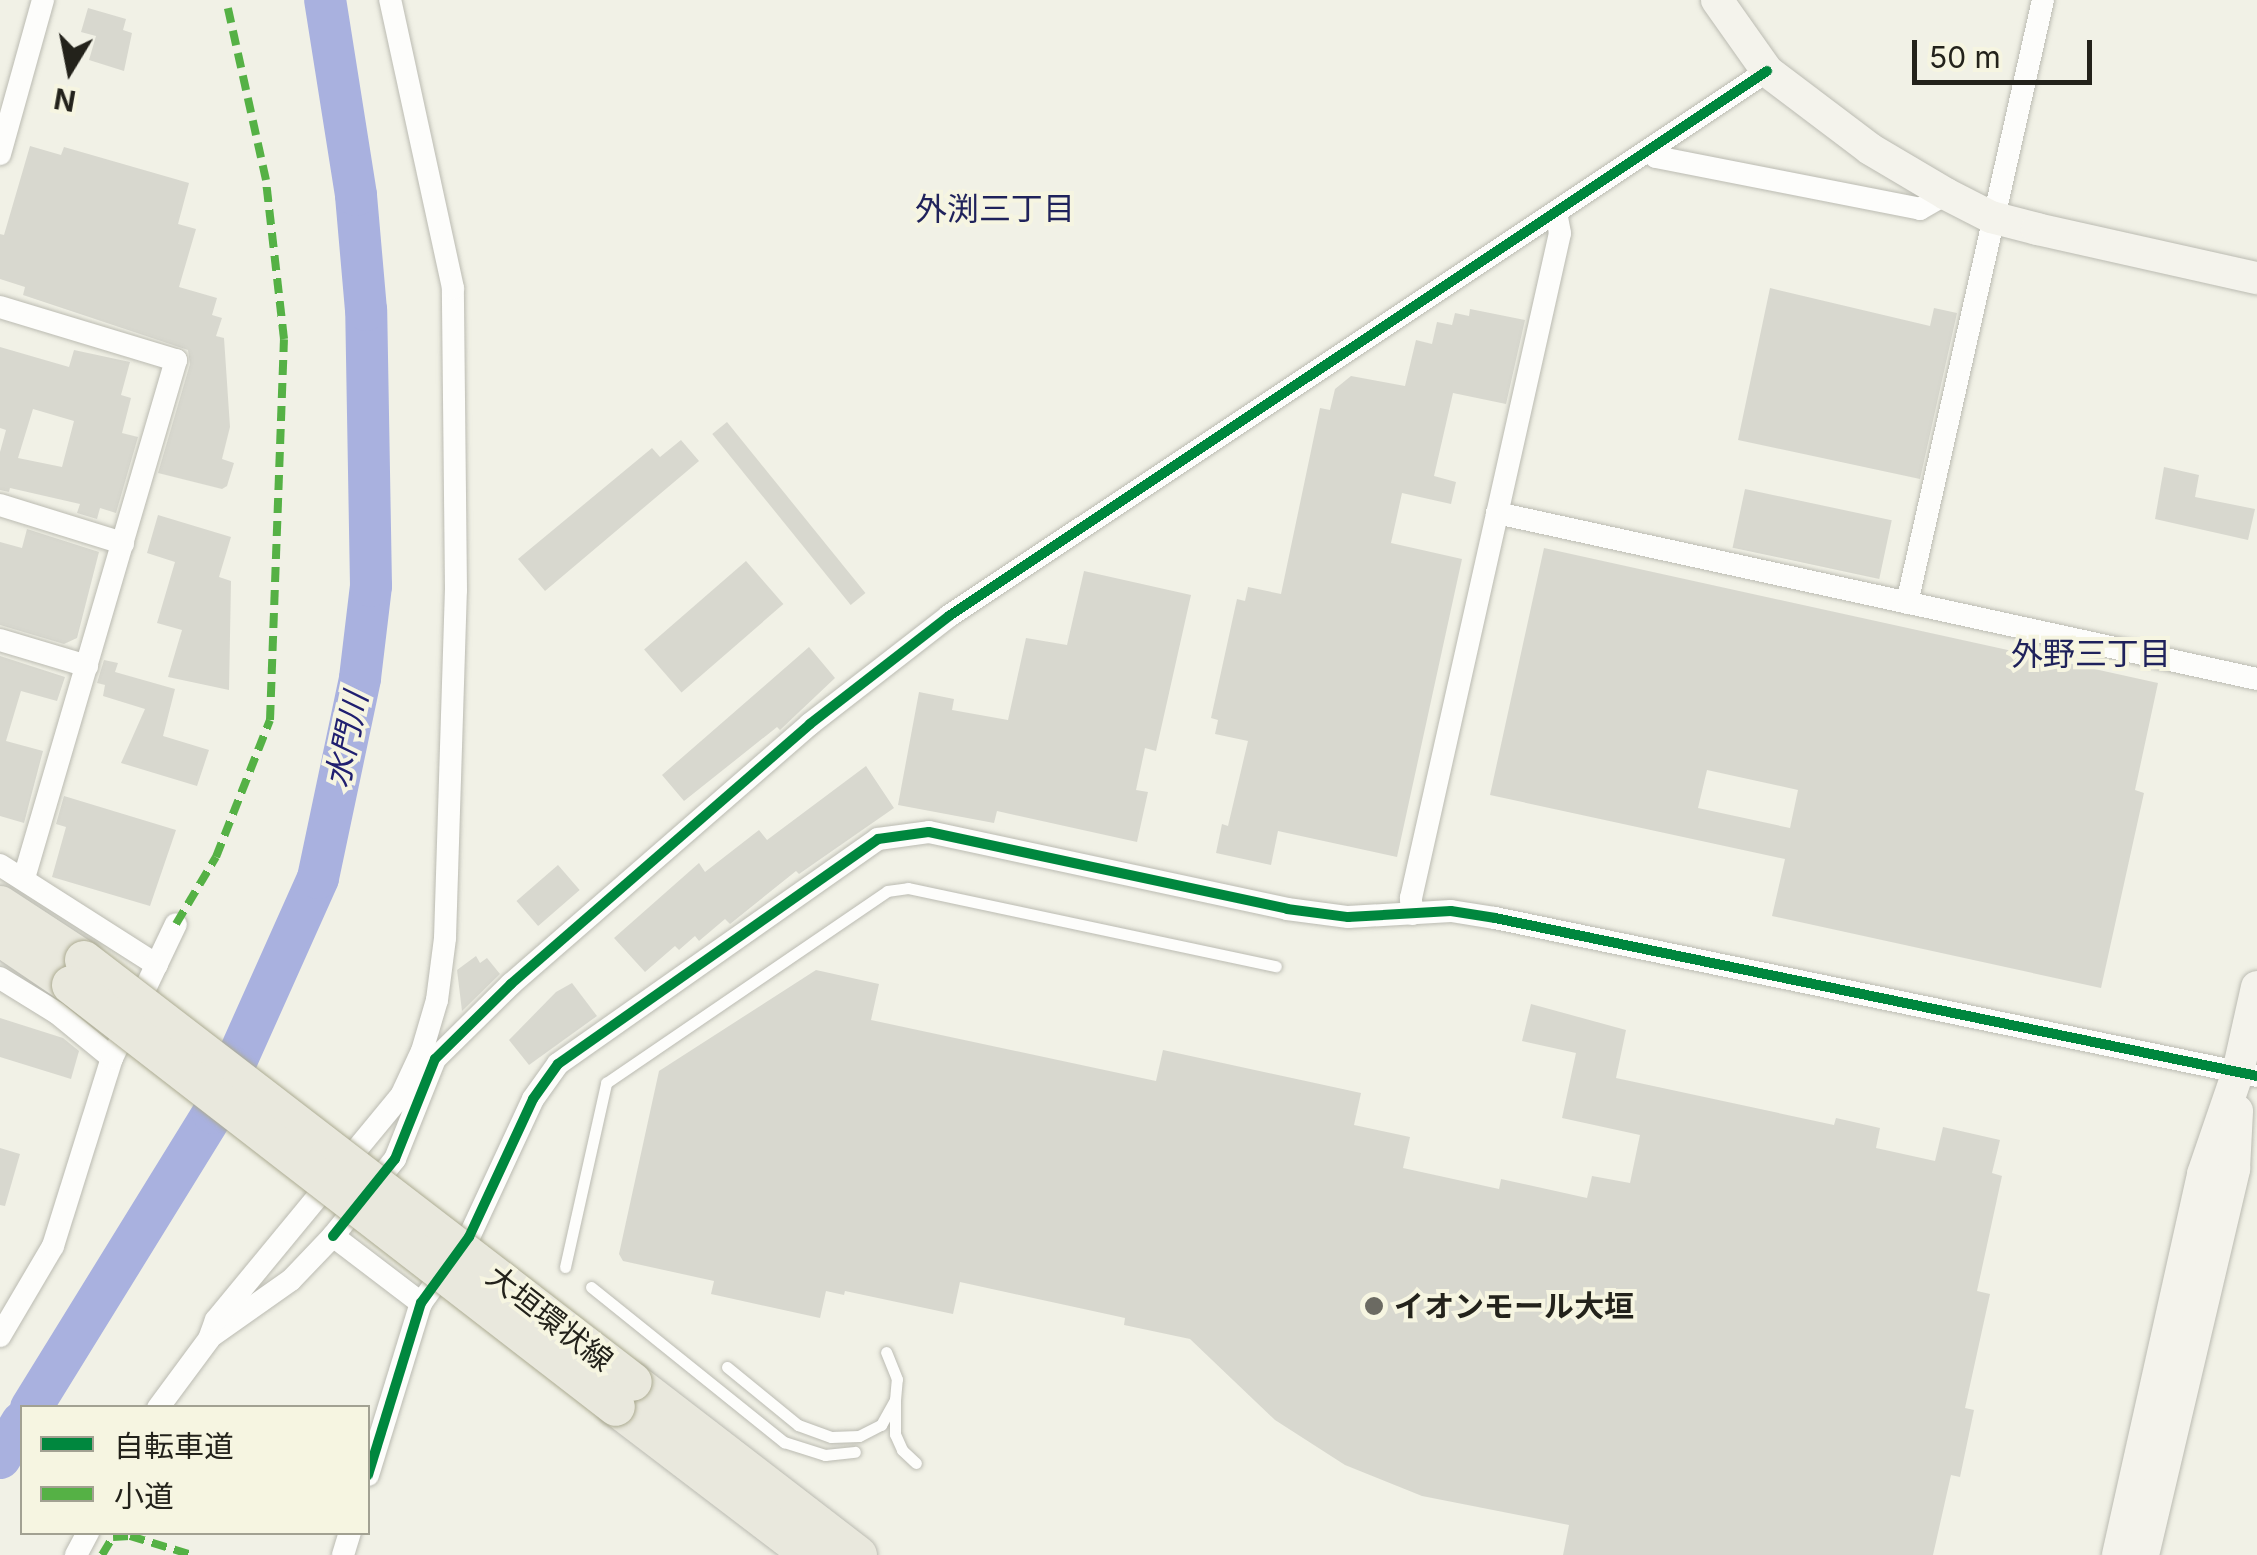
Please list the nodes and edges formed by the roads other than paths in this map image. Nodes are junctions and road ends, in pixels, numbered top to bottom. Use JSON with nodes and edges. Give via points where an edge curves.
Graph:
{"nodes":[{"id":1,"x":43,"y":0,"type":"edge"},
{"id":2,"x":390,"y":0,"type":"edge"},
{"id":3,"x":1717,"y":0,"type":"edge"},
{"id":4,"x":2043,"y":0,"type":"edge"},
{"id":5,"x":1767,"y":72,"type":"junction"},
{"id":6,"x":1650,"y":150,"type":"junction"},
{"id":7,"x":0,"y":154,"type":"edge"},
{"id":8,"x":1946,"y":194,"type":"junction"},
{"id":9,"x":1556,"y":212,"type":"junction"},
{"id":10,"x":1991,"y":217,"type":"junction"},
{"id":11,"x":2257,"y":278,"type":"edge"},
{"id":12,"x":0,"y":307,"type":"edge"},
{"id":13,"x":0,"y":505,"type":"edge"},
{"id":14,"x":1497,"y":513,"type":"junction"},
{"id":15,"x":122,"y":543,"type":"junction"},
{"id":16,"x":1907,"y":603,"type":"junction"},
{"id":17,"x":0,"y":640,"type":"edge"},
{"id":18,"x":86,"y":666,"type":"junction"},
{"id":19,"x":2257,"y":680,"type":"edge"},
{"id":20,"x":0,"y":865,"type":"edge"},
{"id":21,"x":12,"y":892,"type":"edge"},
{"id":22,"x":1412,"y":914,"type":"junction"},
{"id":23,"x":176,"y":924,"type":"dead end"},
{"id":24,"x":0,"y":938,"type":"edge"},
{"id":25,"x":157,"y":965,"type":"junction"},
{"id":26,"x":1276,"y":966,"type":"dead end"},
{"id":27,"x":78,"y":973,"type":"junction"},
{"id":28,"x":0,"y":978,"type":"edge"},
{"id":29,"x":2257,"y":988,"type":"edge"},
{"id":30,"x":428,"y":1055,"type":"junction"},
{"id":31,"x":112,"y":1058,"type":"junction"},
{"id":32,"x":2248,"y":1074,"type":"edge"},
{"id":33,"x":333,"y":1236,"type":"junction"},
{"id":34,"x":565,"y":1266,"type":"dead end"},
{"id":35,"x":591,"y":1287,"type":"dead end"},
{"id":36,"x":421,"y":1303,"type":"junction"},
{"id":37,"x":0,"y":1336,"type":"edge"},
{"id":38,"x":208,"y":1338,"type":"junction"},
{"id":39,"x":886,"y":1352,"type":"dead end"},
{"id":40,"x":727,"y":1367,"type":"dead end"},
{"id":41,"x":624,"y":1395,"type":"junction"},
{"id":42,"x":896,"y":1400,"type":"junction"},
{"id":43,"x":160,"y":1405,"type":"edge"},
{"id":44,"x":855,"y":1452,"type":"dead end"},
{"id":45,"x":916,"y":1463,"type":"dead end"},
{"id":46,"x":370,"y":1469,"type":"edge"},
{"id":47,"x":810,"y":1555,"type":"edge"},
{"id":48,"x":858,"y":1555,"type":"edge"},
{"id":49,"x":2118,"y":1555,"type":"edge"},
{"id":50,"x":2143,"y":1555,"type":"edge"}],
"edges":[{"from":1,"to":7,"type":"street"},
{"from":2,"to":30,"type":"street","via":[[452,288],[456,590],[445,938]]},
{"from":3,"to":5,"type":"street"},
{"from":4,"to":10,"type":"street"},
{"from":5,"to":6,"type":"street"},
{"from":5,"to":8,"type":"street","via":[[1870,149]]},
{"from":6,"to":8,"type":"street","via":[[1920,209]]},
{"from":6,"to":9,"type":"street"},
{"from":8,"to":10,"type":"street"},
{"from":9,"to":14,"type":"street","via":[[1560,233]]},
{"from":9,"to":30,"type":"street","via":[[949,616],[810,724]]},
{"from":10,"to":11,"type":"street"},
{"from":10,"to":16,"type":"street"},
{"from":12,"to":15,"type":"street","via":[[176,360]]},
{"from":13,"to":15,"type":"street"},
{"from":14,"to":16,"type":"street"},
{"from":14,"to":22,"type":"street"},
{"from":15,"to":18,"type":"street"},
{"from":16,"to":19,"type":"street"},
{"from":17,"to":18,"type":"street"},
{"from":18,"to":21,"type":"street"},
{"from":20,"to":21,"type":"street"},
{"from":21,"to":25,"type":"street"},
{"from":21,"to":27,"type":"main road","name":"大垣環状線"},
{"from":22,"to":32,"type":"street","via":[[1495,918]]},
{"from":22,"to":36,"type":"street","via":[[1348,917],[1286,909],[929,832],[878,839],[558,1064],[532,1099],[469,1236]]},
{"from":23,"to":25,"type":"street"},
{"from":24,"to":27,"type":"main road","name":"大垣環状線"},
{"from":25,"to":31,"type":"street"},
{"from":26,"to":34,"type":"lane","via":[[908,888],[887,891],[606,1083]]},
{"from":27,"to":41,"type":"main road","name":"大垣環状線","bridge":true},
{"from":28,"to":31,"type":"street"},
{"from":29,"to":32,"type":"street"},
{"from":30,"to":33,"type":"street","via":[[395,1158]]},
{"from":30,"to":38,"type":"street"},
{"from":31,"to":37,"type":"street","via":[[53,1246]]},
{"from":32,"to":49,"type":"street","via":[[2203,1174]]},
{"from":32,"to":50,"type":"street","via":[[2234,1169]]},
{"from":33,"to":36,"type":"street"},
{"from":33,"to":38,"type":"street","via":[[291,1280]]},
{"from":35,"to":44,"type":"lane","via":[[784,1442],[825,1455]]},
{"from":36,"to":46,"type":"street"},
{"from":38,"to":43,"type":"street"},
{"from":39,"to":42,"type":"lane"},
{"from":40,"to":42,"type":"lane","via":[[798,1425],[831,1437],[858,1436],[881,1424]]},
{"from":41,"to":47,"type":"main road","name":"大垣環状線"},
{"from":41,"to":48,"type":"main road","name":"大垣環状線"},
{"from":42,"to":45,"type":"lane","via":[[896,1434]]}]}
